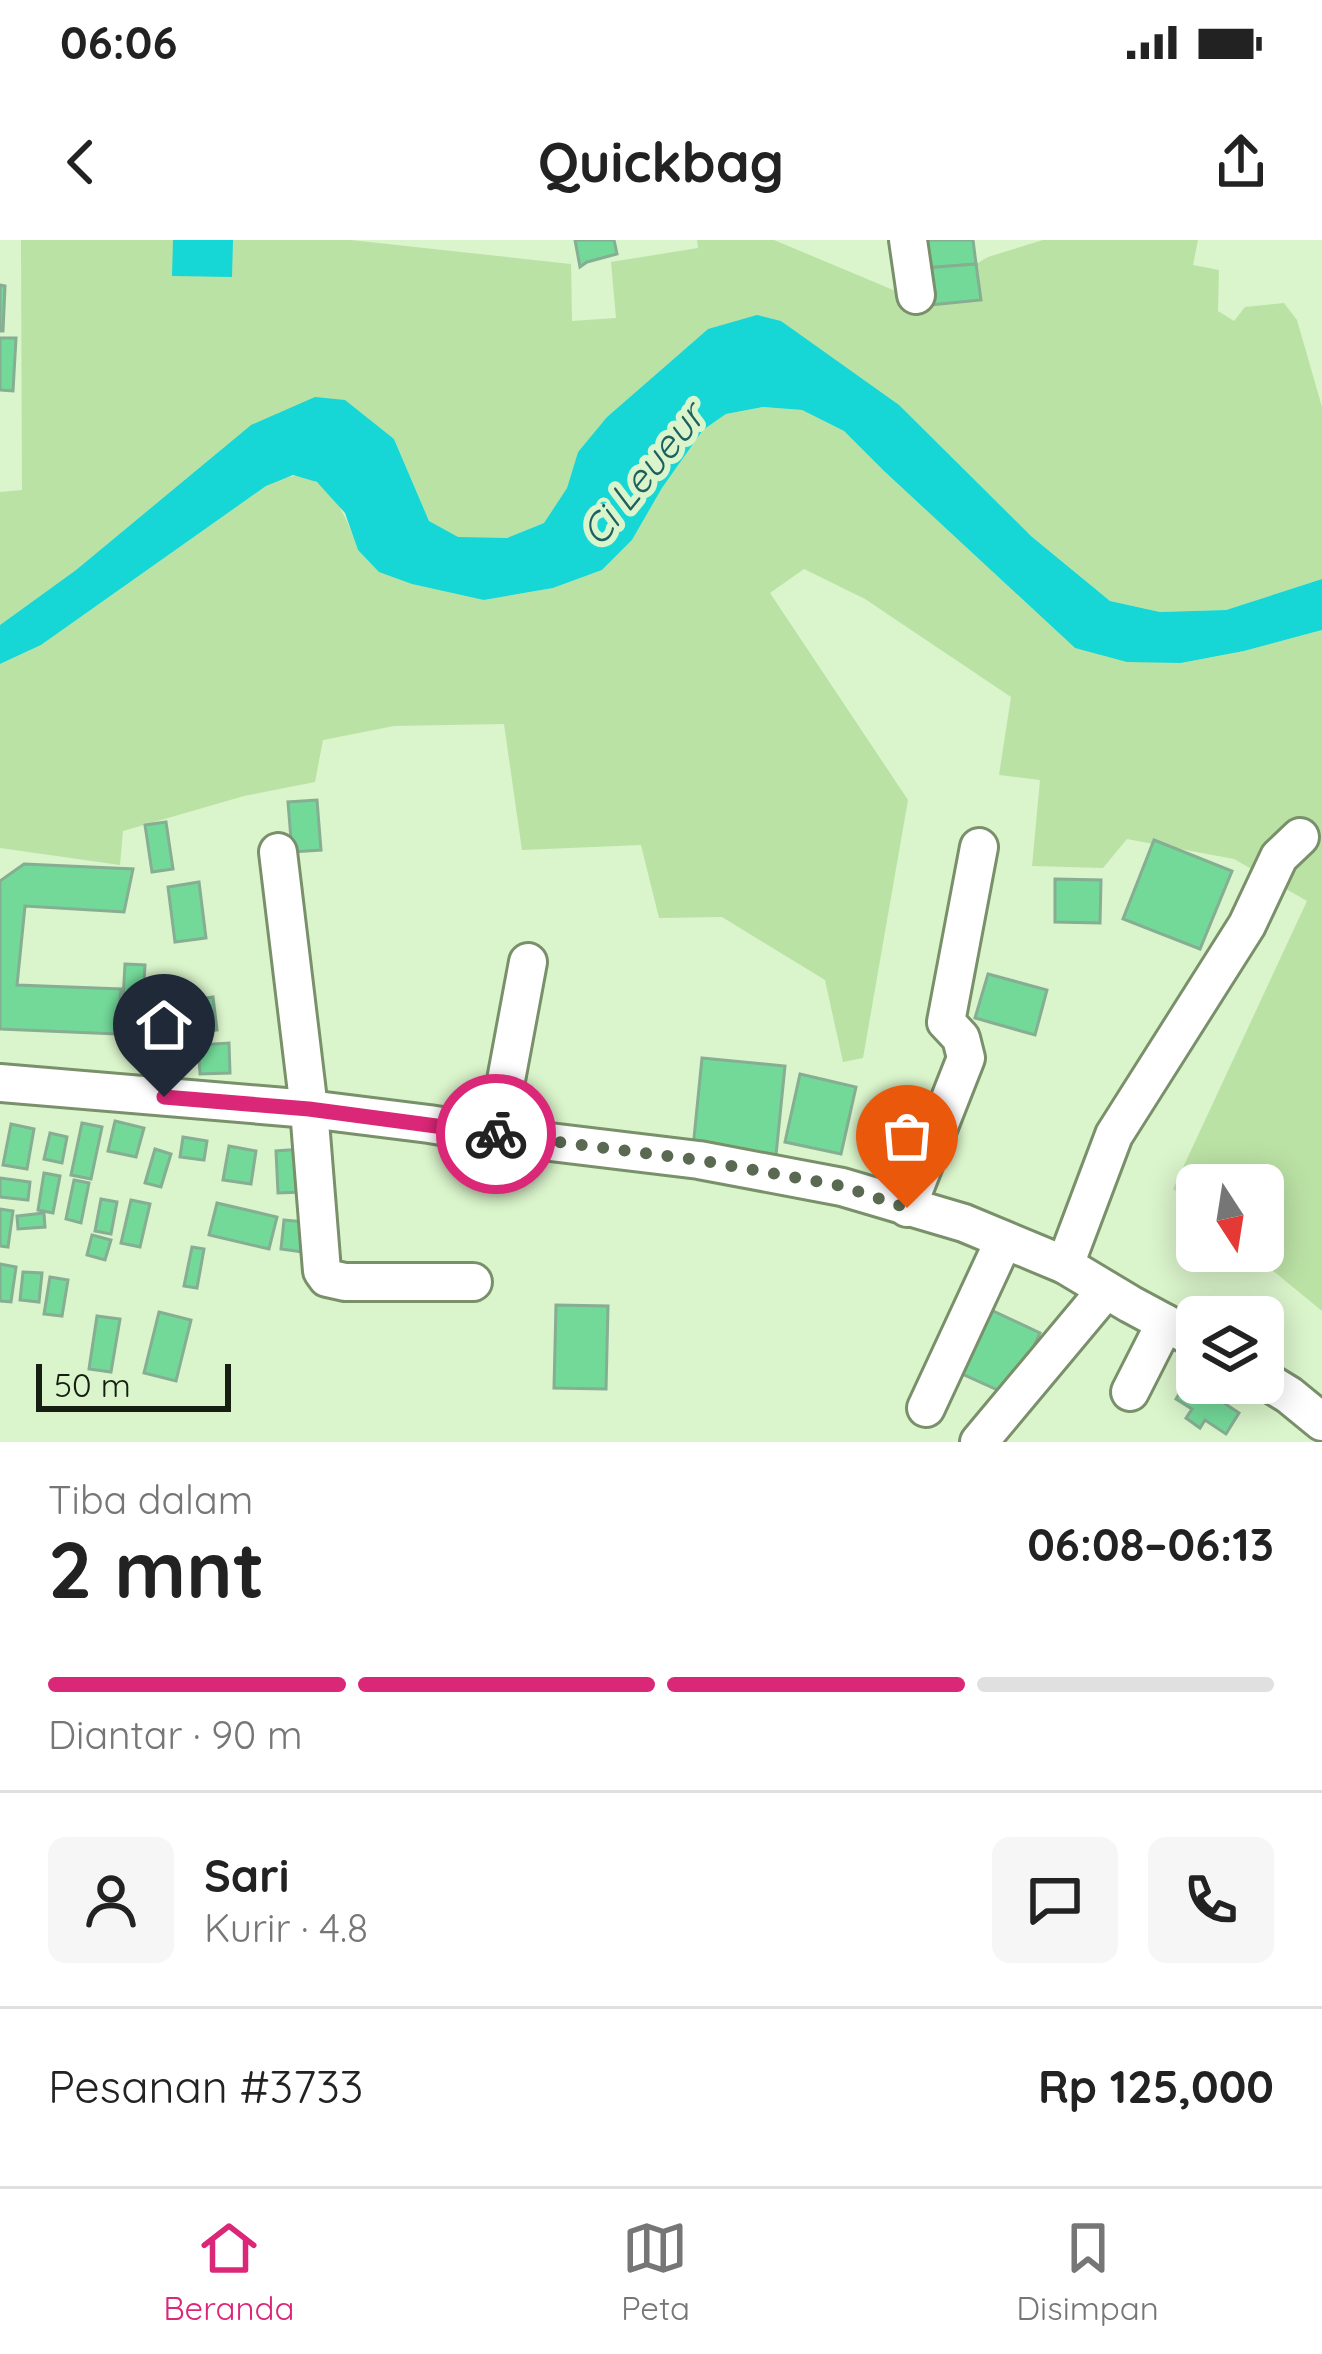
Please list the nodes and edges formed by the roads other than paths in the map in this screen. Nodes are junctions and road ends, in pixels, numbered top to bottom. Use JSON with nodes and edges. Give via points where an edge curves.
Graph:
{"nodes":[{"id":1,"x":908,"y":240,"type":"edge"},
{"id":2,"x":916,"y":295,"type":"dead end"},
{"id":3,"x":1300,"y":837,"type":"dead end"},
{"id":4,"x":979,"y":847,"type":"dead end"},
{"id":5,"x":278,"y":852,"type":"dead end"},
{"id":6,"x":528,"y":962,"type":"dead end"},
{"id":7,"x":0,"y":1084,"type":"edge"},
{"id":8,"x":309,"y":1109,"type":"junction"},
{"id":9,"x":496,"y":1134,"type":"junction"},
{"id":10,"x":907,"y":1208,"type":"junction"},
{"id":11,"x":1004,"y":1240,"type":"junction"},
{"id":12,"x":1065,"y":1265,"type":"junction"},
{"id":13,"x":473,"y":1282,"type":"dead end"},
{"id":14,"x":1106,"y":1291,"type":"junction"},
{"id":15,"x":1176,"y":1329,"type":"edge"},
{"id":16,"x":1176,"y":1338,"type":"edge"},
{"id":17,"x":1130,"y":1392,"type":"dead end"},
{"id":18,"x":1284,"y":1392,"type":"edge"},
{"id":19,"x":926,"y":1408,"type":"dead end"},
{"id":20,"x":1322,"y":1422,"type":"edge"},
{"id":21,"x":979,"y":1442,"type":"edge"}],
"edges":[{"from":1,"to":2,"type":"street"},
{"from":3,"to":12,"type":"street","via":[[1279,857],[1247,925],[1114,1135]]},
{"from":4,"to":10,"type":"street","via":[[946,1022],[966,1058]]},
{"from":5,"to":8,"type":"street"},
{"from":6,"to":9,"type":"street"},
{"from":7,"to":8,"type":"street"},
{"from":8,"to":9,"type":"street"},
{"from":8,"to":13,"type":"street","via":[[324,1275]]},
{"from":9,"to":10,"type":"street","via":[[699,1160],[842,1186]]},
{"from":10,"to":11,"type":"street"},
{"from":11,"to":12,"type":"street"},
{"from":11,"to":19,"type":"street"},
{"from":12,"to":14,"type":"street"},
{"from":14,"to":15,"type":"street"},
{"from":14,"to":21,"type":"street"},
{"from":16,"to":17,"type":"street"},
{"from":18,"to":20,"type":"street"}]}
